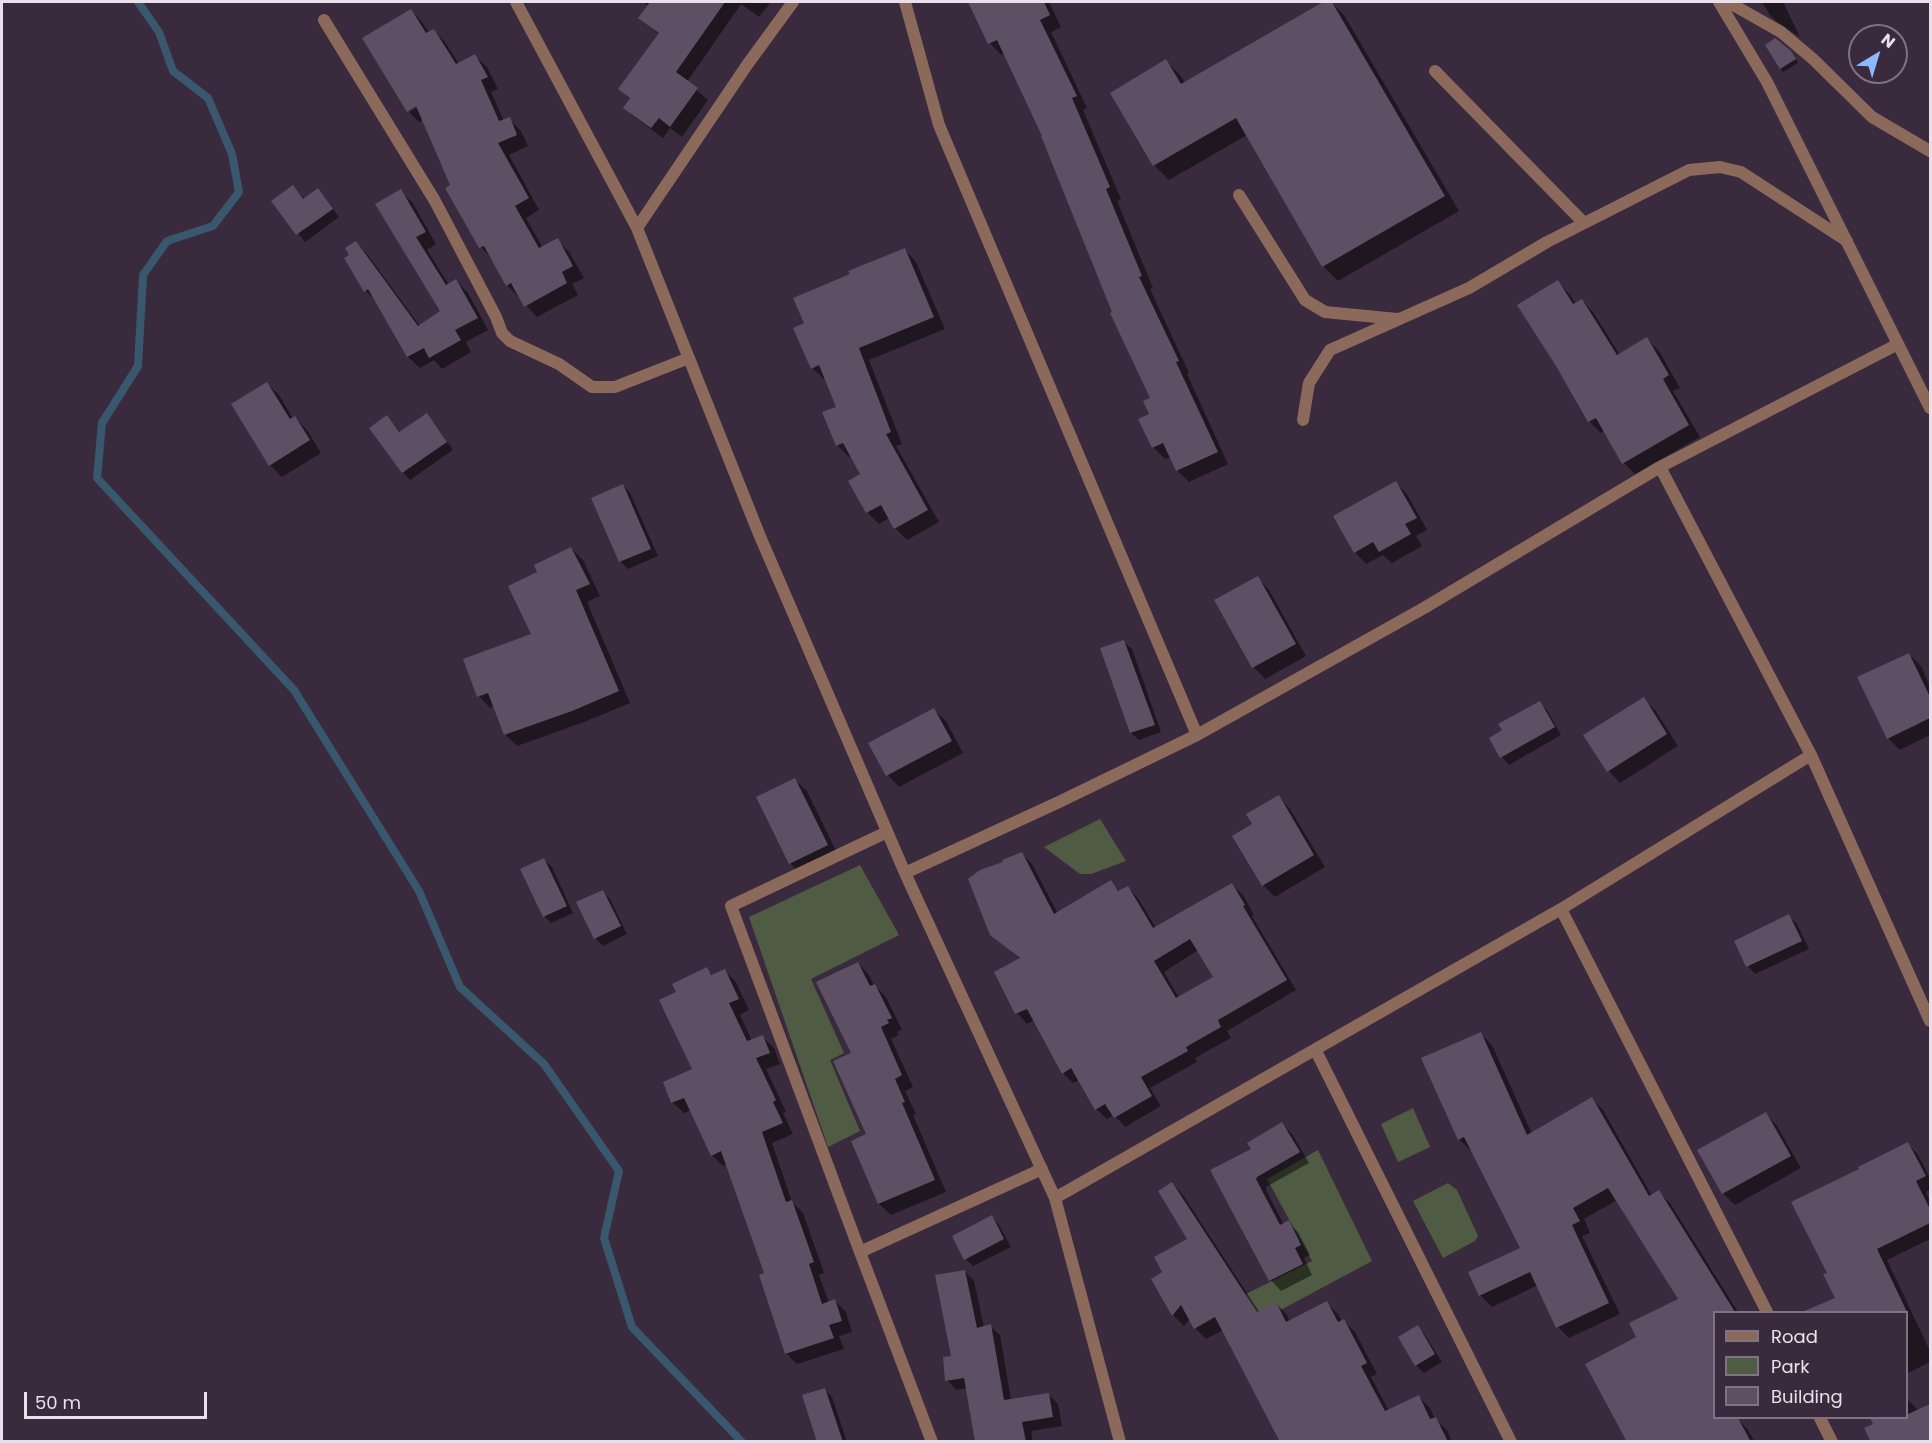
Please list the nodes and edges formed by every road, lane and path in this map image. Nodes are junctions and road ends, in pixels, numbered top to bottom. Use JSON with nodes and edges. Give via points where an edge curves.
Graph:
{"nodes":[{"id":1,"x":516,"y":2,"type":"edge"},
{"id":2,"x":793,"y":2,"type":"edge"},
{"id":3,"x":905,"y":2,"type":"edge"},
{"id":4,"x":1719,"y":2,"type":"edge"},
{"id":5,"x":1728,"y":2,"type":"edge"},
{"id":6,"x":324,"y":20,"type":"dead end"},
{"id":7,"x":1435,"y":71,"type":"dead end"},
{"id":8,"x":1930,"y":152,"type":"edge"},
{"id":9,"x":1239,"y":195,"type":"dead end"},
{"id":10,"x":1584,"y":223,"type":"junction"},
{"id":11,"x":637,"y":228,"type":"junction"},
{"id":12,"x":1847,"y":241,"type":"junction"},
{"id":13,"x":1399,"y":319,"type":"junction"},
{"id":14,"x":1898,"y":344,"type":"junction"},
{"id":15,"x":689,"y":358,"type":"junction"},
{"id":16,"x":1930,"y":408,"type":"edge"},
{"id":17,"x":1303,"y":420,"type":"dead end"},
{"id":18,"x":1660,"y":467,"type":"junction"},
{"id":19,"x":1197,"y":735,"type":"junction"},
{"id":20,"x":1811,"y":756,"type":"junction"},
{"id":21,"x":887,"y":832,"type":"junction"},
{"id":22,"x":905,"y":873,"type":"junction"},
{"id":23,"x":1561,"y":909,"type":"junction"},
{"id":24,"x":1930,"y":1021,"type":"edge"},
{"id":25,"x":1316,"y":1050,"type":"junction"},
{"id":26,"x":1042,"y":1169,"type":"junction"},
{"id":27,"x":1055,"y":1198,"type":"junction"},
{"id":28,"x":860,"y":1252,"type":"junction"},
{"id":29,"x":1766,"y":1311,"type":"edge"},
{"id":30,"x":1820,"y":1419,"type":"edge"},
{"id":31,"x":932,"y":1442,"type":"edge"},
{"id":32,"x":1120,"y":1442,"type":"edge"},
{"id":33,"x":1511,"y":1442,"type":"edge"},
{"id":34,"x":1832,"y":1442,"type":"edge"}],
"edges":[{"from":1,"to":11,"type":"street"},
{"from":2,"to":11,"type":"street"},
{"from":3,"to":19,"type":"street","via":[[939,125]]},
{"from":4,"to":12,"type":"street","via":[[1767,82]]},
{"from":5,"to":8,"type":"street","via":[[1781,32],[1872,117]]},
{"from":6,"to":15,"type":"street","via":[[435,201],[502,333],[510,341],[559,364],[592,387],[615,387]]},
{"from":7,"to":10,"type":"street"},
{"from":9,"to":13,"type":"street","via":[[1305,300],[1325,312]]},
{"from":10,"to":12,"type":"street","via":[[1689,170],[1720,167],[1741,172]]},
{"from":10,"to":13,"type":"street","via":[[1469,288]]},
{"from":11,"to":15,"type":"street"},
{"from":12,"to":14,"type":"street"},
{"from":13,"to":17,"type":"street","via":[[1330,350],[1309,383]]},
{"from":14,"to":16,"type":"street"},
{"from":14,"to":18,"type":"street"},
{"from":15,"to":21,"type":"street","via":[[759,534]]},
{"from":18,"to":19,"type":"street","via":[[1424,608]]},
{"from":18,"to":20,"type":"street"},
{"from":19,"to":22,"type":"street"},
{"from":20,"to":23,"type":"street"},
{"from":20,"to":24,"type":"street"},
{"from":21,"to":22,"type":"street"},
{"from":21,"to":28,"type":"street","via":[[731,906]]},
{"from":22,"to":26,"type":"street"},
{"from":23,"to":25,"type":"street"},
{"from":23,"to":29,"type":"street"},
{"from":25,"to":27,"type":"street"},
{"from":25,"to":33,"type":"street"},
{"from":26,"to":27,"type":"street"},
{"from":26,"to":28,"type":"street"},
{"from":27,"to":32,"type":"street"},
{"from":28,"to":31,"type":"street"},
{"from":30,"to":34,"type":"street"}]}
